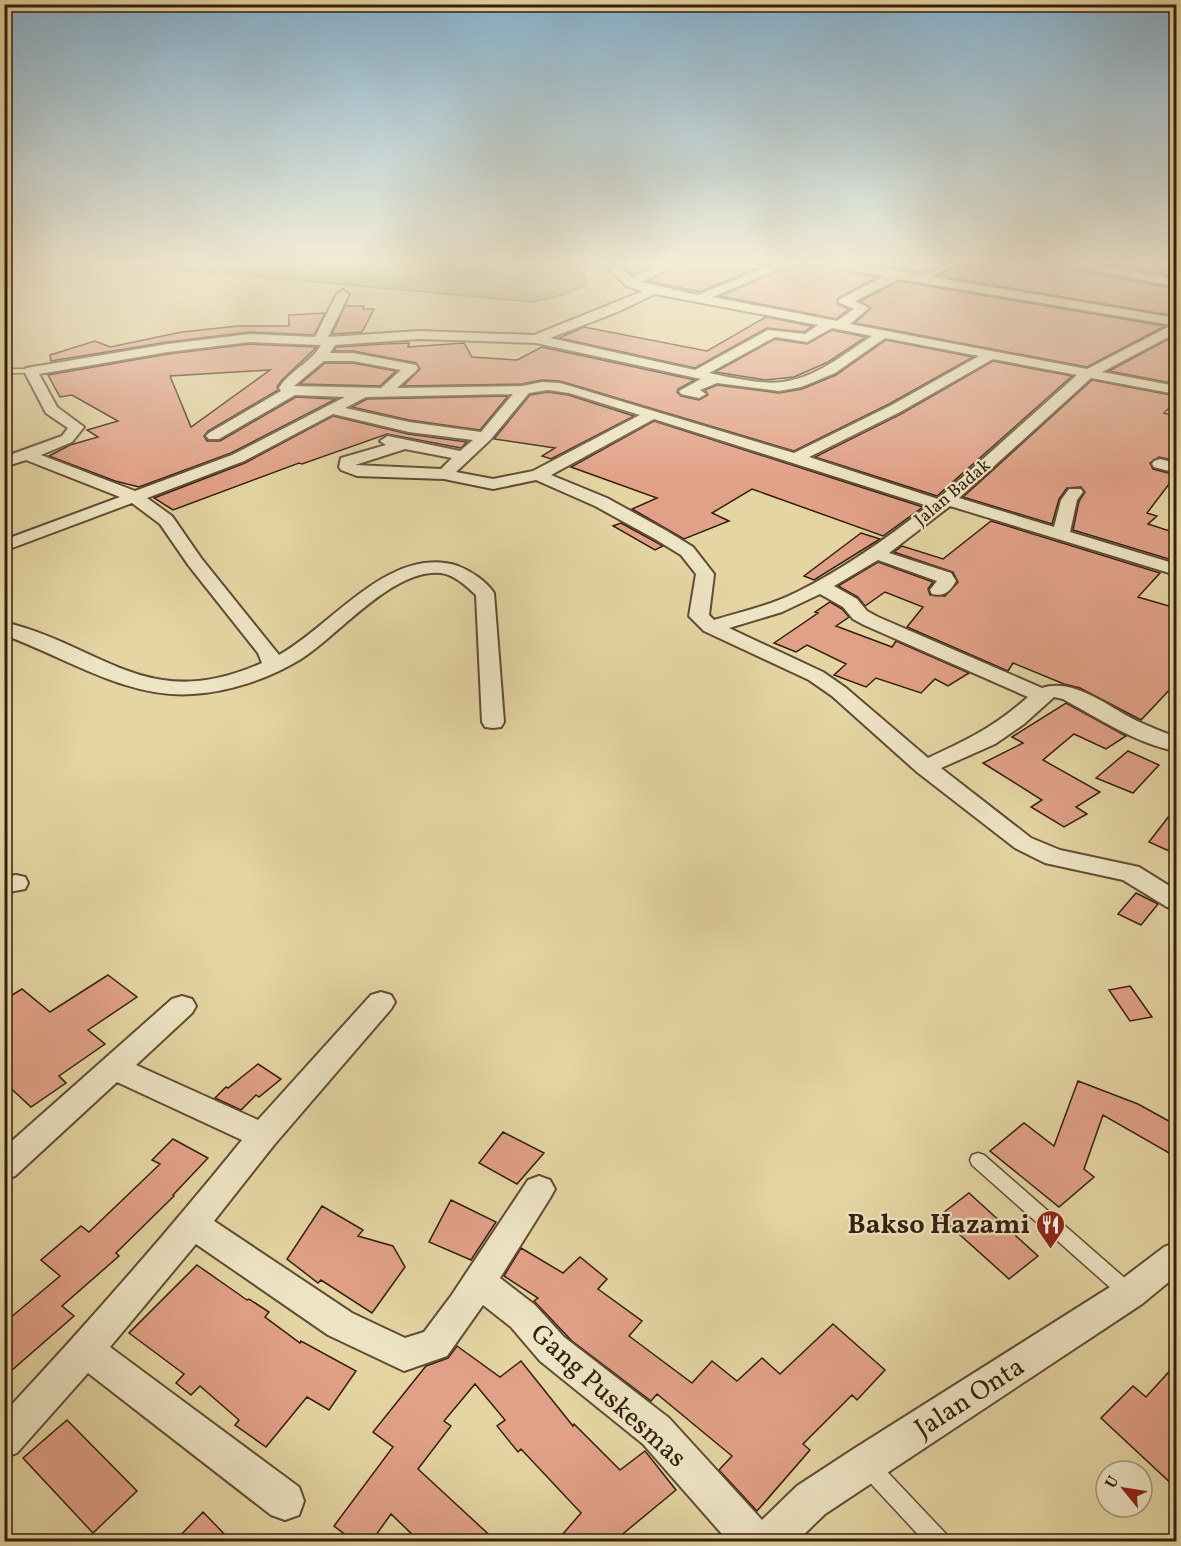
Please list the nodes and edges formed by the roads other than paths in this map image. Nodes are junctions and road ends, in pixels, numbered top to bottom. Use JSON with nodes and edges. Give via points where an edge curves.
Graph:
{"nodes":[{"id":1,"x":328,"y":333,"type":"edge"},
{"id":2,"x":550,"y":333,"type":"edge"},
{"id":3,"x":773,"y":333,"type":"edge"},
{"id":4,"x":774,"y":333,"type":"edge"},
{"id":5,"x":817,"y":333,"type":"edge"},
{"id":6,"x":884,"y":333,"type":"joint"},
{"id":7,"x":1167,"y":333,"type":"edge"},
{"id":8,"x":1158,"y":338,"type":"junction"},
{"id":9,"x":536,"y":339,"type":"junction"},
{"id":10,"x":325,"y":340,"type":"junction"},
{"id":11,"x":1176,"y":341,"type":"edge"},
{"id":12,"x":992,"y":354,"type":"junction"},
{"id":13,"x":321,"y":357,"type":"junction"},
{"id":14,"x":4,"y":371,"type":"edge"},
{"id":15,"x":31,"y":371,"type":"junction"},
{"id":16,"x":697,"y":374,"type":"junction"},
{"id":17,"x":1087,"y":374,"type":"junction"},
{"id":18,"x":716,"y":378,"type":"junction"},
{"id":19,"x":524,"y":390,"type":"junction"},
{"id":20,"x":1176,"y":390,"type":"edge"},
{"id":21,"x":292,"y":391,"type":"junction"},
{"id":22,"x":386,"y":391,"type":"junction"},
{"id":23,"x":363,"y":393,"type":"junction"},
{"id":24,"x":699,"y":394,"type":"dead end"},
{"id":25,"x":334,"y":410,"type":"junction"},
{"id":26,"x":652,"y":414,"type":"junction"},
{"id":27,"x":214,"y":436,"type":"dead end"},
{"id":28,"x":485,"y":437,"type":"junction"},
{"id":29,"x":376,"y":438,"type":"dead end"},
{"id":30,"x":403,"y":445,"type":"junction"},
{"id":31,"x":27,"y":455,"type":"junction"},
{"id":32,"x":463,"y":456,"type":"junction"},
{"id":33,"x":795,"y":458,"type":"junction"},
{"id":34,"x":4,"y":462,"type":"edge"},
{"id":35,"x":1160,"y":464,"type":"dead end"},
{"id":36,"x":1176,"y":468,"type":"edge"},
{"id":37,"x":448,"y":472,"type":"junction"},
{"id":38,"x":538,"y":475,"type":"junction"},
{"id":39,"x":1075,"y":492,"type":"dead end"},
{"id":40,"x":133,"y":496,"type":"junction"},
{"id":41,"x":944,"y":502,"type":"junction"},
{"id":42,"x":1060,"y":535,"type":"junction"},
{"id":43,"x":4,"y":546,"type":"edge"},
{"id":44,"x":876,"y":554,"type":"junction"},
{"id":45,"x":1176,"y":570,"type":"edge"},
{"id":46,"x":821,"y":587,"type":"junction"},
{"id":47,"x":939,"y":590,"type":"dead end"},
{"id":48,"x":705,"y":621,"type":"junction"},
{"id":49,"x":4,"y":628,"type":"edge"},
{"id":50,"x":273,"y":666,"type":"junction"},
{"id":51,"x":1042,"y":695,"type":"junction"},
{"id":52,"x":493,"y":722,"type":"dead end"},
{"id":53,"x":1176,"y":745,"type":"edge"},
{"id":54,"x":925,"y":767,"type":"junction"},
{"id":55,"x":1176,"y":901,"type":"edge"},
{"id":56,"x":381,"y":1002,"type":"dead end"},
{"id":57,"x":182,"y":1006,"type":"dead end"},
{"id":58,"x":113,"y":1067,"type":"junction"},
{"id":59,"x":263,"y":1136,"type":"junction"},
{"id":60,"x":978,"y":1160,"type":"dead end"},
{"id":61,"x":4,"y":1167,"type":"edge"},
{"id":62,"x":539,"y":1189,"type":"dead end"},
{"id":63,"x":193,"y":1224,"type":"junction"},
{"id":64,"x":1176,"y":1257,"type":"edge"},
{"id":65,"x":479,"y":1282,"type":"junction"},
{"id":66,"x":1130,"y":1293,"type":"junction"},
{"id":67,"x":86,"y":1350,"type":"junction"},
{"id":68,"x":4,"y":1440,"type":"edge"},
{"id":69,"x":865,"y":1462,"type":"junction"},
{"id":70,"x":285,"y":1501,"type":"dead end"},
{"id":71,"x":756,"y":1542,"type":"edge"},
{"id":72,"x":766,"y":1542,"type":"edge"},
{"id":73,"x":940,"y":1542,"type":"edge"}],
"edges":[{"from":1,"to":10,"type":"street"},
{"from":2,"to":9,"type":"street"},
{"from":3,"to":16,"type":"street"},
{"from":4,"to":5,"type":"street","via":[[807,338]]},
{"from":6,"to":12,"type":"street"},
{"from":6,"to":18,"type":"street","via":[[830,370],[786,387]]},
{"from":7,"to":8,"type":"street","name":"Jalan Badak"},
{"from":8,"to":11,"type":"street"},
{"from":8,"to":17,"type":"street","name":"Jalan Badak"},
{"from":9,"to":10,"type":"street","via":[[419,335]]},
{"from":9,"to":16,"type":"street"},
{"from":10,"to":13,"type":"street"},
{"from":10,"to":15,"type":"street","via":[[229,340]]},
{"from":12,"to":17,"type":"street"},
{"from":12,"to":33,"type":"street","via":[[858,429]]},
{"from":13,"to":21,"type":"street","via":[[290,381],[286,388]]},
{"from":13,"to":22,"type":"street","via":[[353,357],[411,368]]},
{"from":14,"to":15,"type":"lane"},
{"from":15,"to":31,"type":"street","via":[[47,405],[76,427],[67,439]]},
{"from":16,"to":18,"type":"street"},
{"from":17,"to":20,"type":"street"},
{"from":17,"to":41,"type":"street","name":"Jalan Badak"},
{"from":18,"to":24,"type":"street","via":[[686,391]]},
{"from":19,"to":22,"type":"street"},
{"from":19,"to":26,"type":"street","via":[[540,386],[572,389]]},
{"from":19,"to":28,"type":"street"},
{"from":21,"to":23,"type":"street"},
{"from":21,"to":27,"type":"street"},
{"from":22,"to":23,"type":"street"},
{"from":23,"to":25,"type":"street"},
{"from":25,"to":28,"type":"street","via":[[409,427]]},
{"from":25,"to":40,"type":"street","via":[[238,458]]},
{"from":26,"to":33,"type":"street"},
{"from":26,"to":38,"type":"street"},
{"from":28,"to":32,"type":"street"},
{"from":29,"to":30,"type":"street"},
{"from":30,"to":32,"type":"street"},
{"from":30,"to":37,"type":"street","via":[[347,461],[346,467],[357,471]]},
{"from":31,"to":34,"type":"street"},
{"from":31,"to":40,"type":"street"},
{"from":32,"to":37,"type":"street"},
{"from":33,"to":41,"type":"street"},
{"from":35,"to":36,"type":"street"},
{"from":37,"to":38,"type":"street","via":[[452,477],[493,484]]},
{"from":38,"to":48,"type":"street","via":[[602,502],[687,551],[705,574]]},
{"from":39,"to":42,"type":"street","via":[[1069,500]]},
{"from":40,"to":43,"type":"street"},
{"from":40,"to":50,"type":"street","via":[[166,520],[268,652]]},
{"from":41,"to":42,"type":"street"},
{"from":41,"to":44,"type":"street","name":"Jalan Badak"},
{"from":42,"to":45,"type":"street"},
{"from":44,"to":46,"type":"street","name":"Jalan Badak"},
{"from":44,"to":47,"type":"street","via":[[945,577],[947,581]]},
{"from":46,"to":48,"type":"street","name":"Jalan Badak","via":[[775,608]]},
{"from":46,"to":51,"type":"street","via":[[850,603],[871,621]]},
{"from":48,"to":54,"type":"street","via":[[816,676]]},
{"from":49,"to":50,"type":"street","via":[[110,672],[163,687],[210,685]]},
{"from":50,"to":52,"type":"street","via":[[304,649],[377,591],[415,570],[442,567],[458,572],[485,593]]},
{"from":51,"to":53,"type":"street","via":[[1062,691]]},
{"from":51,"to":54,"type":"street","via":[[987,739]]},
{"from":54,"to":55,"type":"street","via":[[1032,848],[1054,857],[1130,873]]},
{"from":56,"to":59,"type":"street"},
{"from":57,"to":58,"type":"street"},
{"from":58,"to":59,"type":"street"},
{"from":58,"to":61,"type":"street"},
{"from":59,"to":63,"type":"street"},
{"from":60,"to":66,"type":"lane"},
{"from":62,"to":65,"type":"street"},
{"from":63,"to":65,"type":"street","via":[[340,1324],[404,1355],[435,1345]]},
{"from":63,"to":67,"type":"street"},
{"from":64,"to":66,"type":"street","name":"Jalan Onta"},
{"from":65,"to":71,"type":"street","name":"Gang Puskesmas","via":[[523,1316],[552,1349],[656,1431]]},
{"from":66,"to":69,"type":"street","name":"Jalan Onta"},
{"from":67,"to":68,"type":"street"},
{"from":67,"to":70,"type":"street"},
{"from":69,"to":72,"type":"street","name":"Jalan Onta","via":[[811,1500]]},
{"from":69,"to":73,"type":"lane"}]}
